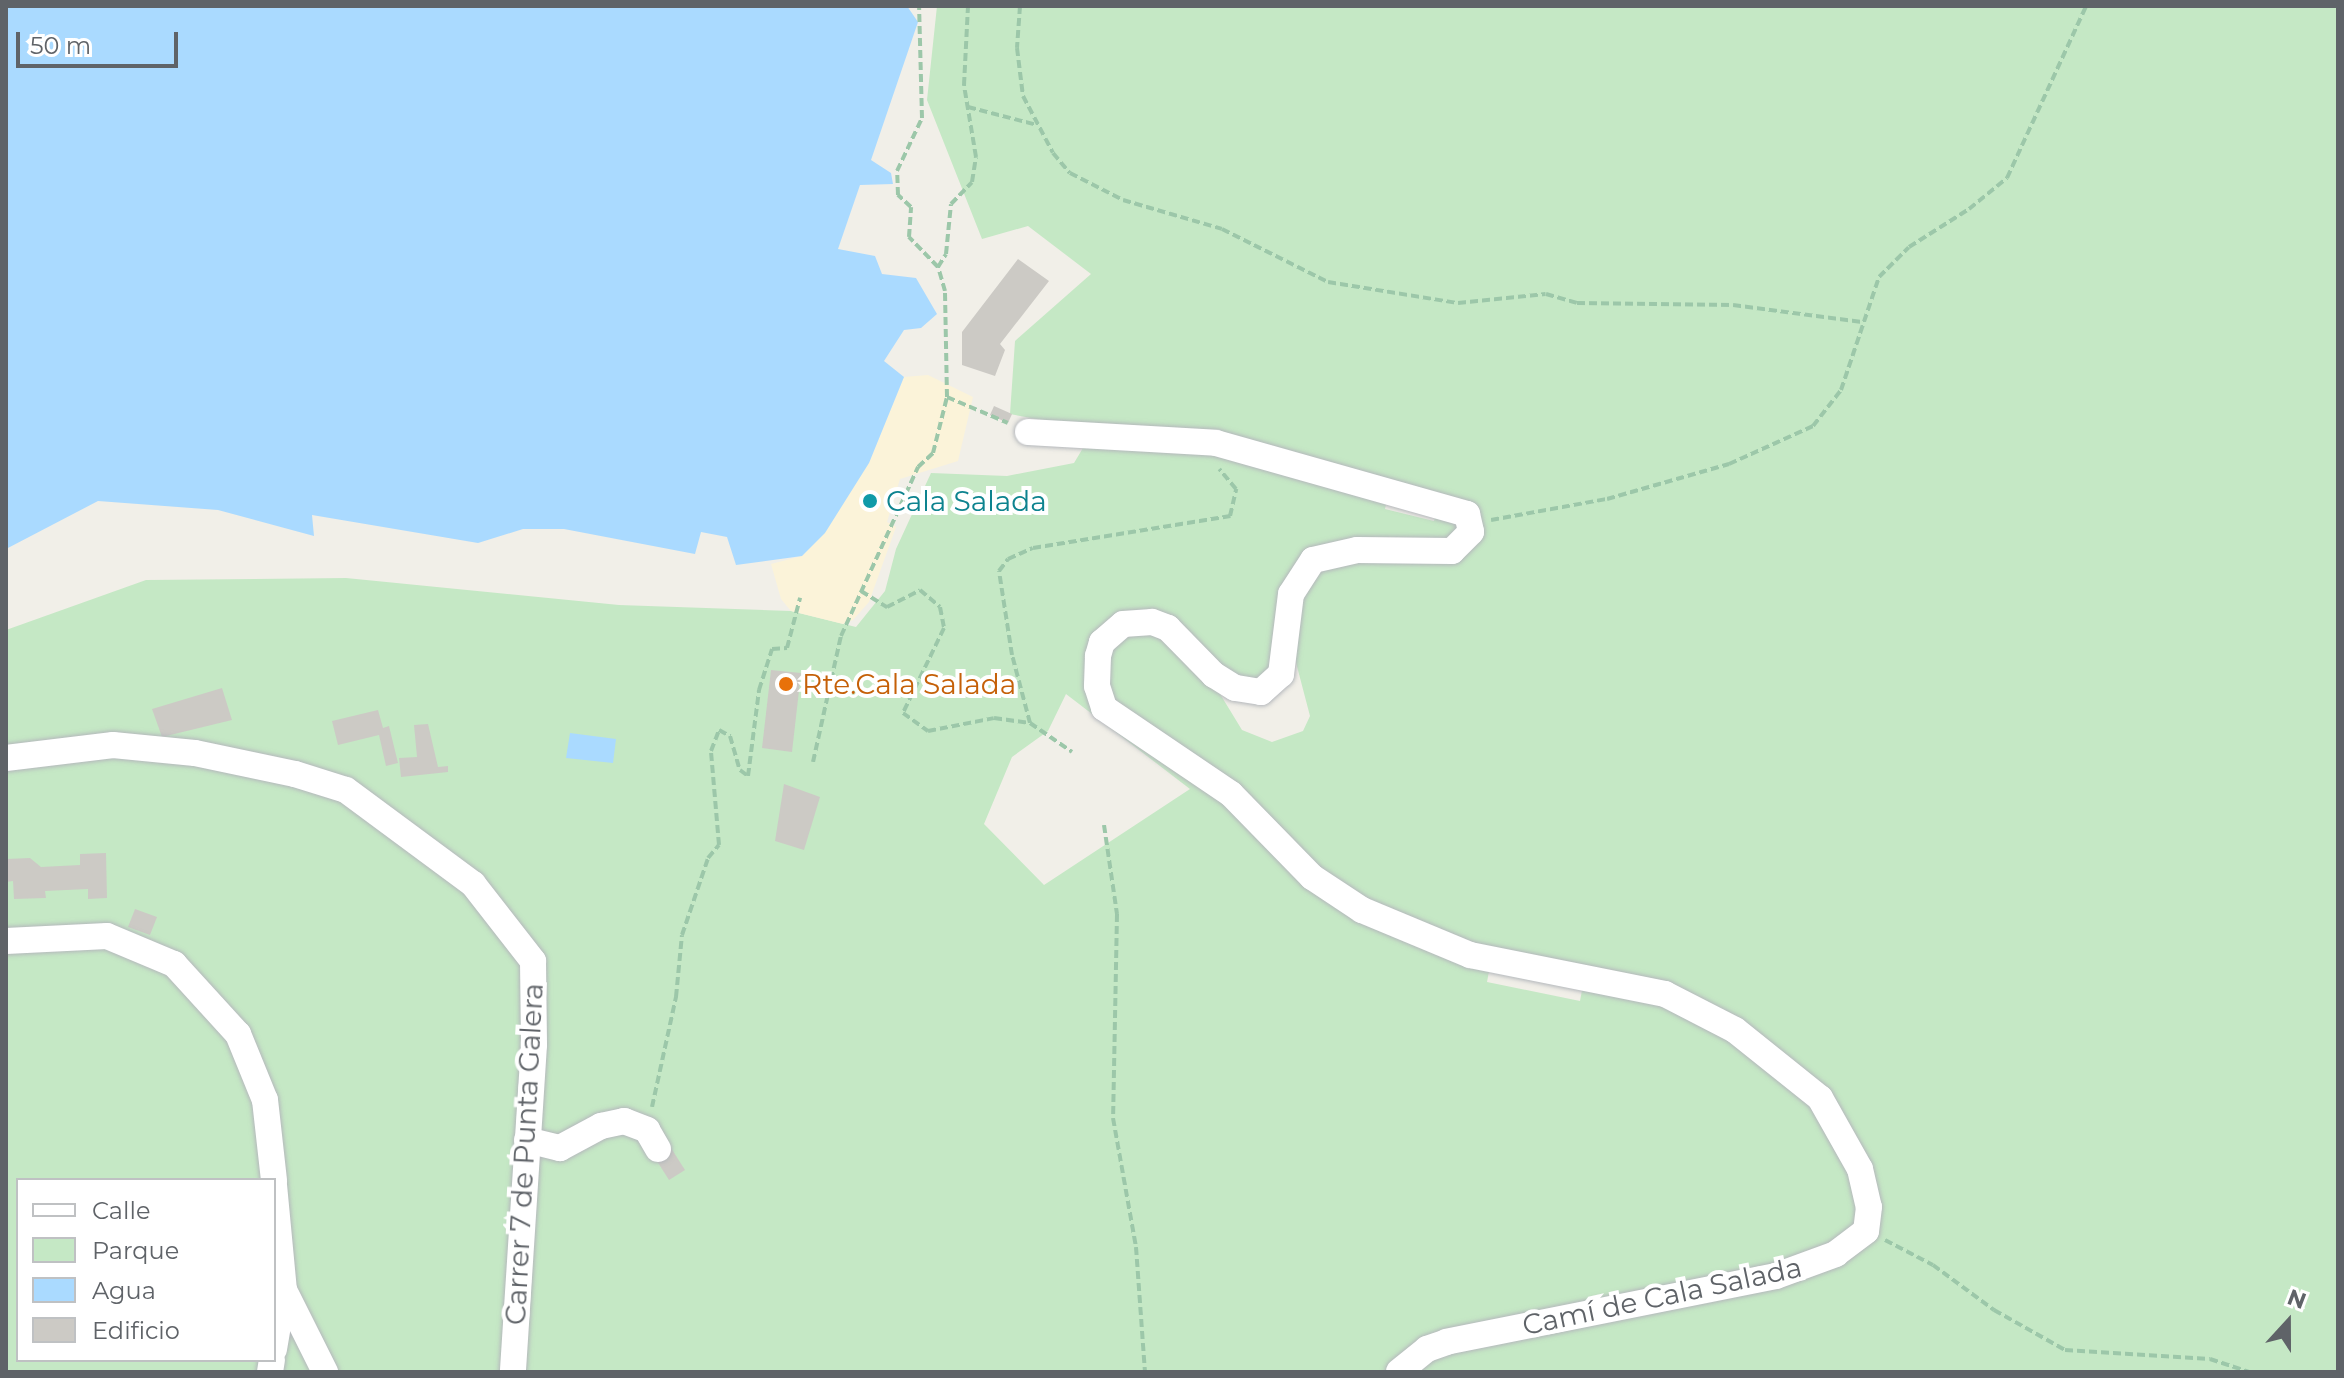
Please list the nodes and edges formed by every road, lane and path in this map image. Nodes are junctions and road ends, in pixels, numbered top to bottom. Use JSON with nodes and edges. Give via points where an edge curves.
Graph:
{"nodes":[{"id":1,"x":919,"y":6,"type":"edge"},
{"id":2,"x":968,"y":6,"type":"edge"},
{"id":3,"x":1020,"y":6,"type":"edge"},
{"id":4,"x":2086,"y":6,"type":"edge"},
{"id":5,"x":968,"y":107,"type":"junction"},
{"id":6,"x":1037,"y":125,"type":"junction"},
{"id":7,"x":938,"y":267,"type":"junction"},
{"id":8,"x":1862,"y":322,"type":"junction"},
{"id":9,"x":947,"y":397,"type":"junction"},
{"id":10,"x":1028,"y":432,"type":"joint"},
{"id":11,"x":1207,"y":460,"type":"dead end"},
{"id":12,"x":1473,"y":523,"type":"junction"},
{"id":13,"x":861,"y":591,"type":"junction"},
{"id":14,"x":800,"y":598,"type":"dead end"},
{"id":15,"x":1030,"y":723,"type":"junction"},
{"id":16,"x":1072,"y":752,"type":"dead end"},
{"id":17,"x":6,"y":758,"type":"edge"},
{"id":18,"x":813,"y":762,"type":"dead end"},
{"id":19,"x":1104,"y":825,"type":"dead end"},
{"id":20,"x":6,"y":941,"type":"edge"},
{"id":21,"x":652,"y":1139,"type":"joint"},
{"id":22,"x":527,"y":1140,"type":"junction"},
{"id":23,"x":274,"y":1178,"type":"edge"},
{"id":24,"x":276,"y":1204,"type":"edge"},
{"id":25,"x":1866,"y":1231,"type":"junction"},
{"id":26,"x":284,"y":1290,"type":"junction"},
{"id":27,"x":276,"y":1337,"type":"edge"},
{"id":28,"x":325,"y":1372,"type":"edge"},
{"id":29,"x":513,"y":1372,"type":"edge"},
{"id":30,"x":1145,"y":1372,"type":"edge"},
{"id":31,"x":1399,"y":1372,"type":"edge"},
{"id":32,"x":2249,"y":1372,"type":"edge"}],
"edges":[{"from":1,"to":7,"type":"path","via":[[922,118],[897,171],[898,195],[911,207],[909,237]]},
{"from":2,"to":5,"type":"path","via":[[963,49]]},
{"from":3,"to":6,"type":"path","via":[[1017,48],[1023,96]]},
{"from":4,"to":8,"type":"path","via":[[2007,178],[1909,247],[1879,277]]},
{"from":5,"to":6,"type":"path"},
{"from":5,"to":7,"type":"path","via":[[976,157],[972,182],[951,204],[946,254]]},
{"from":6,"to":8,"type":"path","via":[[1070,173],[1123,200],[1222,229],[1328,282],[1458,303],[1546,294],[1577,303],[1733,305]]},
{"from":7,"to":9,"type":"path","via":[[945,291]]},
{"from":8,"to":12,"type":"path","via":[[1841,390],[1813,426],[1729,464],[1607,499]]},
{"from":9,"to":10,"type":"path"},
{"from":9,"to":13,"type":"path","via":[[933,453],[918,467]]},
{"from":10,"to":12,"type":"street","via":[[1216,443],[1457,508]]},
{"from":11,"to":15,"type":"path","via":[[1236,489],[1230,516],[1033,548],[1008,559],[999,571],[1012,655]]},
{"from":12,"to":25,"type":"street","via":[[1467,540],[1452,551],[1357,550],[1313,560],[1291,594],[1281,674],[1264,695],[1226,683],[1181,637],[1152,622],[1123,624],[1111,631],[1098,656],[1097,686],[1104,708],[1231,794],[1312,877],[1362,910],[1470,955],[1665,994],[1763,1048],[1820,1098],[1842,1131],[1865,1182]]},
{"from":13,"to":15,"type":"path","via":[[887,607],[920,590],[940,607],[944,628],[903,713],[928,731],[994,718]]},
{"from":13,"to":18,"type":"path","via":[[841,636]]},
{"from":14,"to":21,"type":"path","via":[[787,648],[772,649],[759,690],[748,776],[740,770],[730,736],[719,730],[711,751],[719,845],[708,858],[682,935]]},
{"from":15,"to":16,"type":"path"},
{"from":17,"to":22,"type":"street","name":"Carrer 7 de Punta Galera","via":[[113,745],[195,753],[346,790],[383,817],[473,884],[533,961]]},
{"from":19,"to":30,"type":"path","via":[[1117,914],[1113,1118],[1136,1247]]},
{"from":20,"to":23,"type":"street","via":[[107,936],[174,964],[238,1034],[265,1100]]},
{"from":21,"to":22,"type":"street","via":[[624,1121],[601,1126],[560,1148]]},
{"from":22,"to":29,"type":"street","name":"Carrer 7 de Punta Galera"},
{"from":24,"to":26,"type":"street"},
{"from":25,"to":31,"type":"street","name":"Camí de Cala Salada","via":[[1836,1254],[1776,1276],[1447,1342],[1417,1355]]},
{"from":25,"to":32,"type":"path","via":[[1933,1265],[1994,1310],[2065,1350],[2210,1359]]},
{"from":26,"to":27,"type":"street"},
{"from":26,"to":28,"type":"street"}]}
